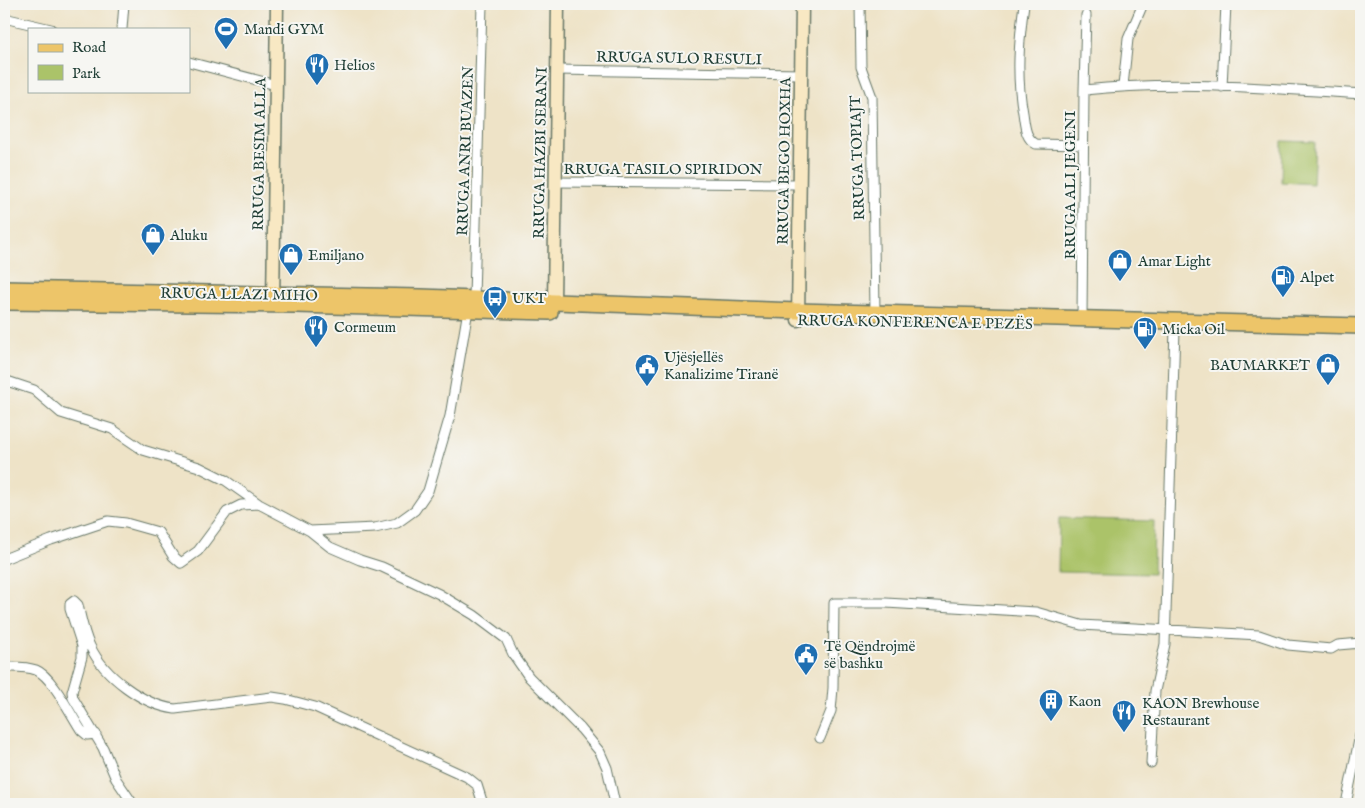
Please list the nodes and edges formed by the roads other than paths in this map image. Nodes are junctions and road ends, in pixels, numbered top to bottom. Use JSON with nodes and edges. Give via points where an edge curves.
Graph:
{"nodes":[{"id":1,"x":124,"y":4,"type":"edge"},
{"id":2,"x":277,"y":4,"type":"edge"},
{"id":3,"x":482,"y":4,"type":"edge"},
{"id":4,"x":558,"y":4,"type":"edge"},
{"id":5,"x":802,"y":4,"type":"edge"},
{"id":6,"x":860,"y":4,"type":"edge"},
{"id":7,"x":1024,"y":4,"type":"edge"},
{"id":8,"x":1143,"y":4,"type":"edge"},
{"id":9,"x":1226,"y":4,"type":"edge"},
{"id":10,"x":1086,"y":15,"type":"dead end"},
{"id":11,"x":4,"y":18,"type":"edge"},
{"id":12,"x":47,"y":28,"type":"edge"},
{"id":13,"x":122,"y":28,"type":"edge"},
{"id":14,"x":190,"y":62,"type":"edge"},
{"id":15,"x":557,"y":70,"type":"junction"},
{"id":16,"x":801,"y":74,"type":"junction"},
{"id":17,"x":276,"y":85,"type":"junction"},
{"id":18,"x":1123,"y":86,"type":"junction"},
{"id":19,"x":1222,"y":87,"type":"junction"},
{"id":20,"x":1084,"y":90,"type":"junction"},
{"id":21,"x":1361,"y":94,"type":"edge"},
{"id":22,"x":1083,"y":145,"type":"junction"},
{"id":23,"x":556,"y":182,"type":"junction"},
{"id":24,"x":800,"y":184,"type":"junction"},
{"id":25,"x":4,"y":289,"type":"edge"},
{"id":26,"x":273,"y":300,"type":"junction"},
{"id":27,"x":4,"y":302,"type":"edge"},
{"id":28,"x":554,"y":303,"type":"junction"},
{"id":29,"x":471,"y":304,"type":"junction"},
{"id":30,"x":874,"y":313,"type":"junction"},
{"id":31,"x":798,"y":315,"type":"junction"},
{"id":32,"x":1082,"y":319,"type":"junction"},
{"id":33,"x":1361,"y":326,"type":"edge"},
{"id":34,"x":1175,"y":329,"type":"junction"},
{"id":35,"x":1361,"y":334,"type":"edge"},
{"id":36,"x":4,"y":380,"type":"edge"},
{"id":37,"x":259,"y":504,"type":"junction"},
{"id":38,"x":310,"y":531,"type":"junction"},
{"id":39,"x":4,"y":559,"type":"edge"},
{"id":40,"x":1166,"y":629,"type":"junction"},
{"id":41,"x":1361,"y":644,"type":"edge"},
{"id":42,"x":4,"y":667,"type":"edge"},
{"id":43,"x":1361,"y":730,"type":"edge"},
{"id":44,"x":96,"y":734,"type":"junction"},
{"id":45,"x":820,"y":738,"type":"dead end"},
{"id":46,"x":1151,"y":763,"type":"dead end"},
{"id":47,"x":134,"y":804,"type":"edge"},
{"id":48,"x":483,"y":804,"type":"edge"},
{"id":49,"x":615,"y":804,"type":"edge"},
{"id":50,"x":1346,"y":804,"type":"edge"}],
"edges":[{"from":1,"to":13,"type":"street"},
{"from":2,"to":17,"type":"street","name":"RRUGA BESIM ALLA"},
{"from":3,"to":29,"type":"street","name":"RRUGA ANRI BUAZEN"},
{"from":4,"to":15,"type":"street","name":"RRUGA HAZBI SERANI"},
{"from":5,"to":16,"type":"street","name":"RRUGA BEGO HOXHA"},
{"from":6,"to":30,"type":"street","name":"RRUGA TOPIAJT","via":[[861,67],[872,97]]},
{"from":7,"to":22,"type":"street","via":[[1018,69],[1026,133],[1036,144]]},
{"from":8,"to":18,"type":"street","via":[[1128,39]]},
{"from":9,"to":19,"type":"street"},
{"from":10,"to":20,"type":"street"},
{"from":11,"to":12,"type":"street"},
{"from":14,"to":17,"type":"street"},
{"from":15,"to":16,"type":"street","name":"RRUGA SULO RESULI"},
{"from":15,"to":23,"type":"street","name":"RRUGA HAZBI SERANI"},
{"from":16,"to":24,"type":"street","name":"RRUGA BEGO HOXHA"},
{"from":17,"to":26,"type":"street","name":"RRUGA BESIM ALLA"},
{"from":18,"to":19,"type":"street","name":"RRUGA ALI JEGENI"},
{"from":18,"to":20,"type":"street","name":"RRUGA ALI JEGENI"},
{"from":19,"to":21,"type":"street","name":"RRUGA ALI JEGENI"},
{"from":20,"to":22,"type":"street","name":"RRUGA ALI JEGENI"},
{"from":22,"to":32,"type":"street","name":"RRUGA ALI JEGENI"},
{"from":23,"to":24,"type":"street","name":"RRUGA TASILO SPIRIDON"},
{"from":23,"to":28,"type":"street","name":"RRUGA HAZBI SERANI"},
{"from":24,"to":31,"type":"street","name":"RRUGA BEGO HOXHA"},
{"from":25,"to":26,"type":"main road","name":"RRUGA LLAZI MIHO"},
{"from":26,"to":27,"type":"main road","name":"RRUGA LLAZI MIHO"},
{"from":26,"to":29,"type":"main road","name":"RRUGA LLAZI MIHO"},
{"from":28,"to":29,"type":"main road","name":"RRUGA KONFERENCA E PEZËS"},
{"from":28,"to":31,"type":"main road","name":"RRUGA KONFERENCA E PEZËS"},
{"from":29,"to":31,"type":"main road","name":"RRUGA KONFERENCA E PEZËS"},
{"from":29,"to":38,"type":"street","name":"RRUGA ANRI BUAZEN","via":[[450,416],[428,491],[419,504],[396,523],[375,528]]},
{"from":30,"to":31,"type":"main road","name":"RRUGA KONFERENCA E PEZËS"},
{"from":30,"to":32,"type":"main road","name":"RRUGA KONFERENCA E PEZËS"},
{"from":31,"to":34,"type":"main road","name":"RRUGA KONFERENCA E PEZËS"},
{"from":32,"to":33,"type":"main road","name":"RRUGA KONFERENCA E PEZËS"},
{"from":34,"to":35,"type":"main road","name":"RRUGA KONFERENCA E PEZËS"},
{"from":34,"to":40,"type":"street"},
{"from":36,"to":37,"type":"street","via":[[34,390],[61,413],[112,429],[143,450],[200,467]]},
{"from":37,"to":38,"type":"street"},
{"from":37,"to":39,"type":"street","via":[[241,505],[227,512],[198,551],[181,563],[158,532],[108,521]]},
{"from":38,"to":49,"type":"street","via":[[330,547],[439,594],[506,639],[529,677],[600,752]]},
{"from":40,"to":41,"type":"street","via":[[1259,635],[1288,645],[1331,649],[1338,645]]},
{"from":40,"to":45,"type":"street","via":[[1082,625],[1036,612],[834,603],[831,712]]},
{"from":40,"to":46,"type":"street","via":[[1155,691]]},
{"from":42,"to":44,"type":"street","via":[[38,670],[48,679],[81,730],[87,735]]},
{"from":43,"to":50,"type":"street"},
{"from":44,"to":47,"type":"street","via":[[116,779]]},
{"from":44,"to":48,"type":"street","via":[[72,692],[82,657],[82,646],[70,609],[74,601],[78,604],[89,645],[98,660],[144,700],[175,709],[272,697],[315,707],[467,776],[477,785]]}]}
